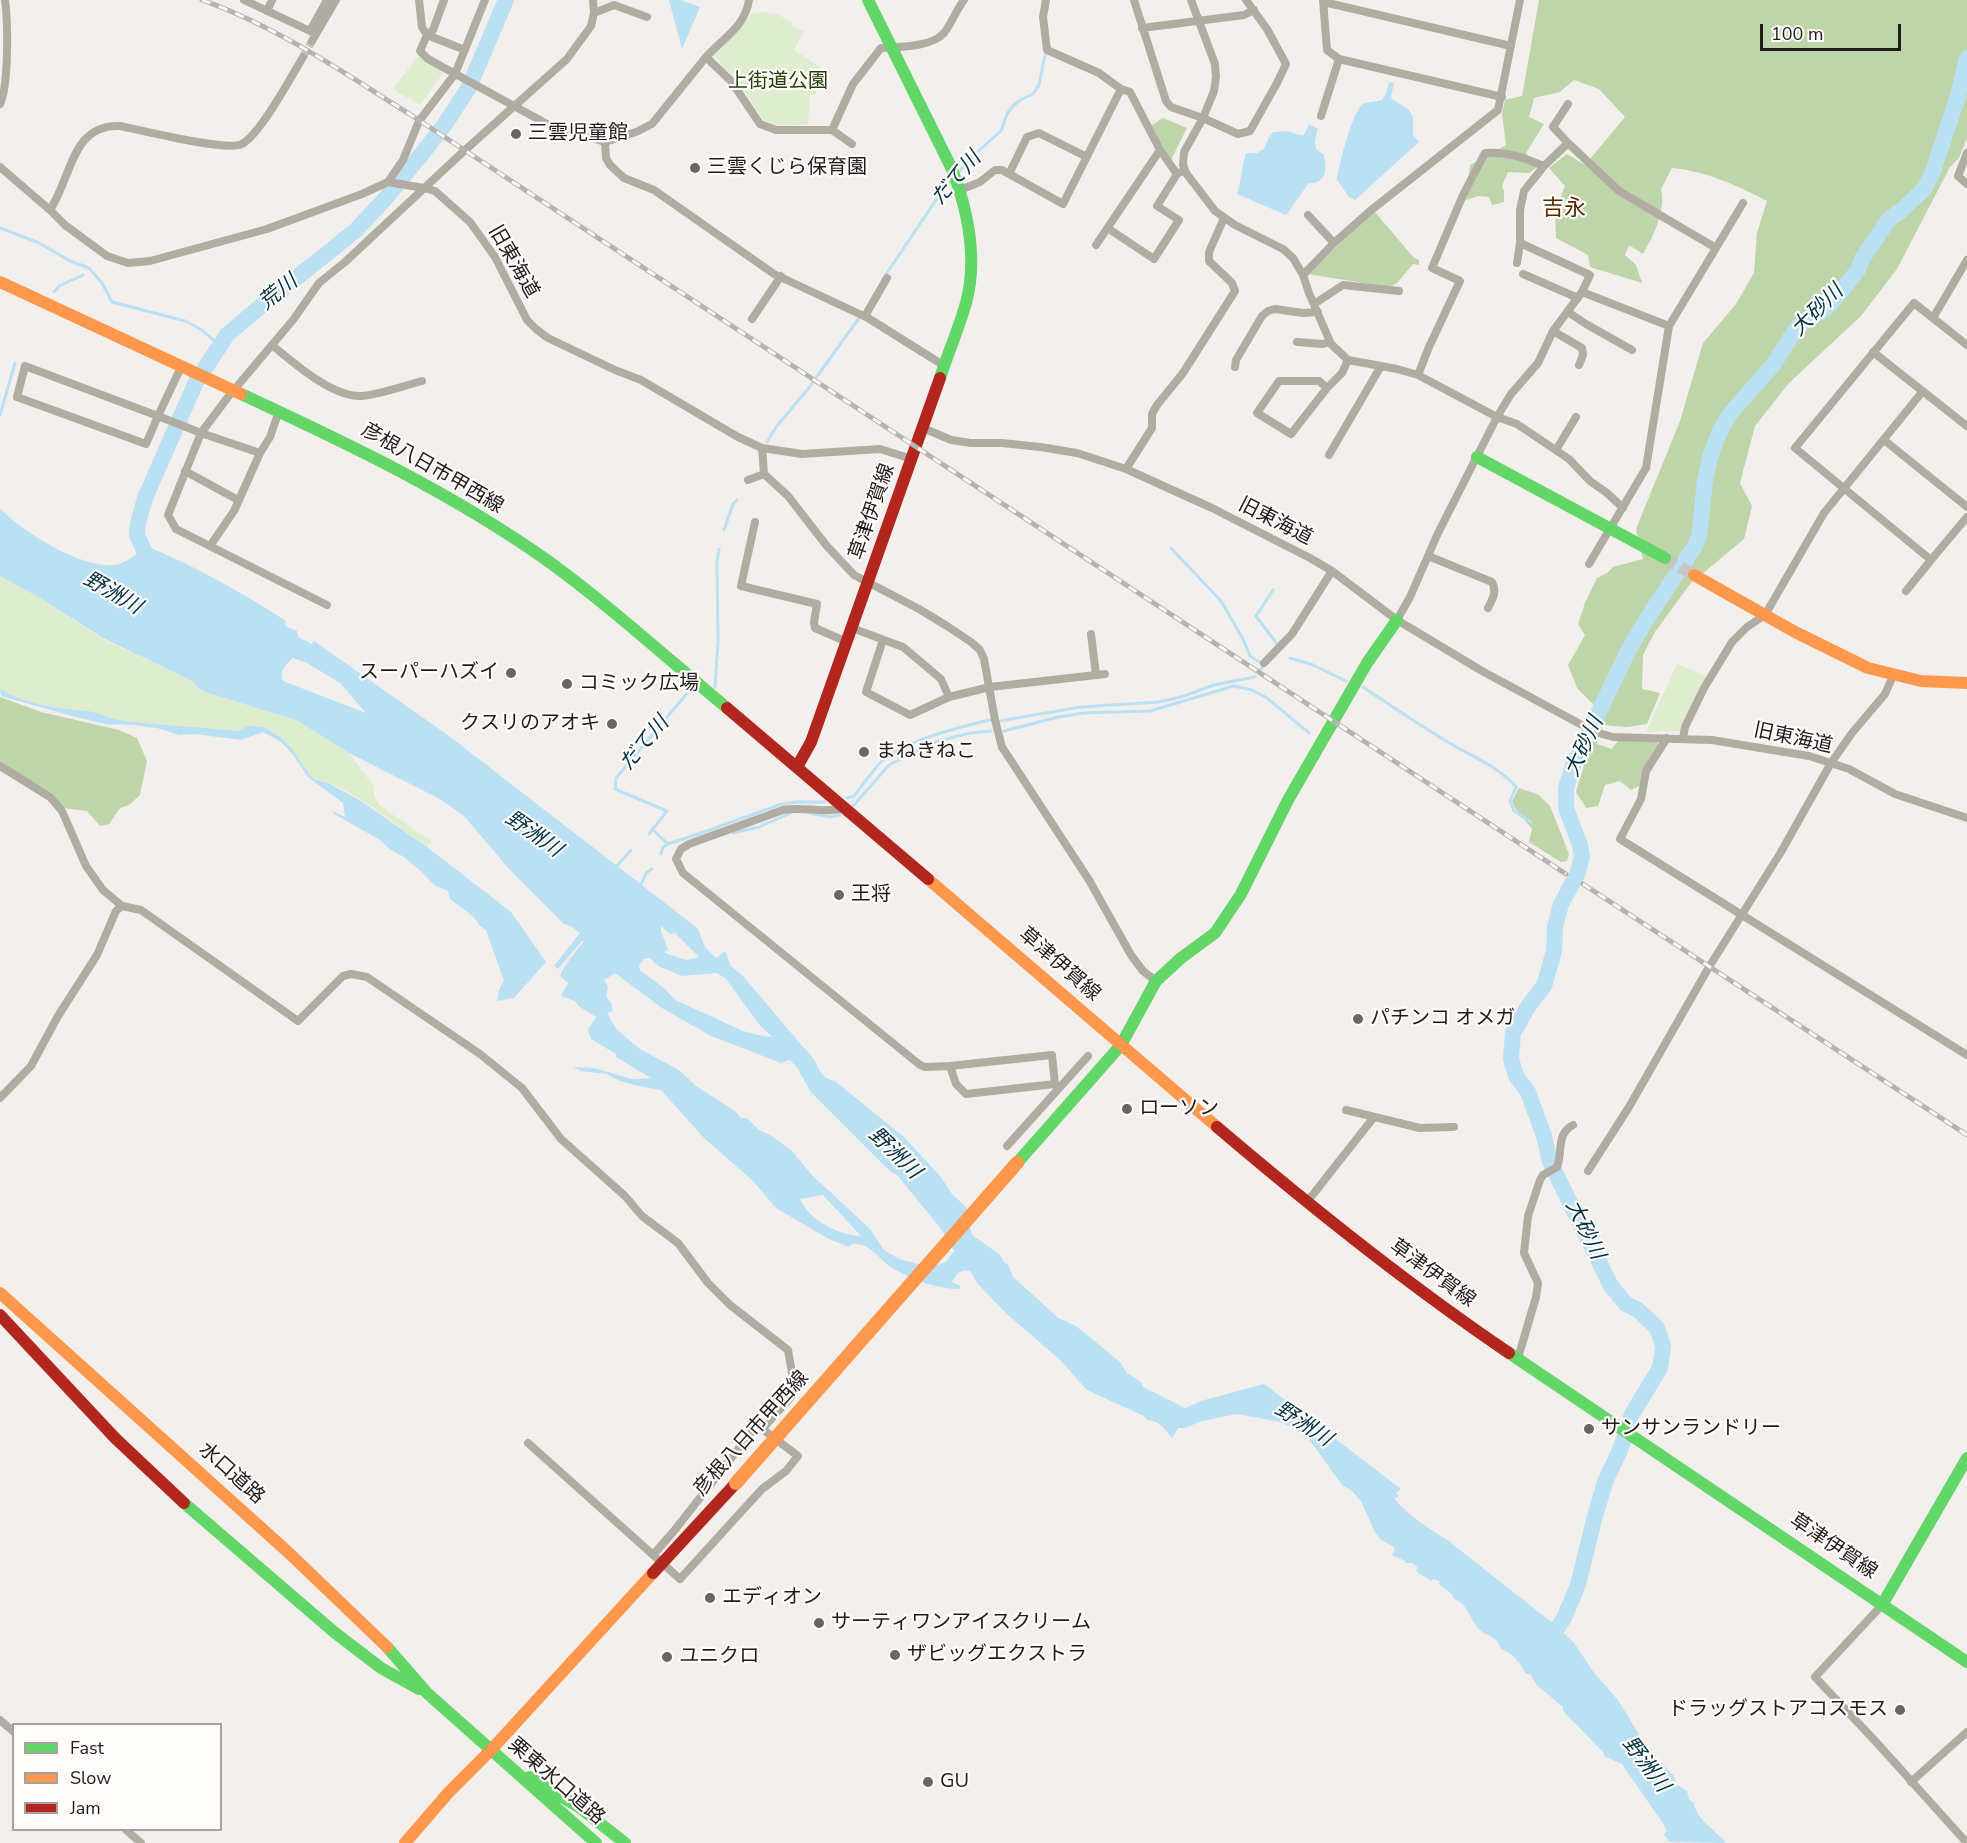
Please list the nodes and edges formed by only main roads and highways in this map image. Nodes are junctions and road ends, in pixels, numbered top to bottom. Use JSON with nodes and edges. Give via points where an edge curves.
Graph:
{"nodes":[{"id":1,"x":868,"y":0,"type":"edge"},
{"id":2,"x":0,"y":282,"type":"edge"},
{"id":3,"x":1477,"y":456,"type":"road end"},
{"id":4,"x":1665,"y":558,"type":"tunnel mouth"},
{"id":5,"x":1694,"y":575,"type":"tunnel mouth"},
{"id":6,"x":1397,"y":620,"type":"road end"},
{"id":7,"x":1967,"y":683,"type":"edge"},
{"id":8,"x":797,"y":767,"type":"junction"},
{"id":9,"x":1121,"y":1045,"type":"junction"},
{"id":10,"x":0,"y":1293,"type":"edge"},
{"id":11,"x":0,"y":1315,"type":"edge"},
{"id":12,"x":1967,"y":1458,"type":"edge"},
{"id":13,"x":1882,"y":1605,"type":"junction"},
{"id":14,"x":1967,"y":1662,"type":"edge"},
{"id":15,"x":427,"y":1693,"type":"junction"},
{"id":16,"x":490,"y":1750,"type":"junction"},
{"id":17,"x":512,"y":1770,"type":"junction"},
{"id":18,"x":405,"y":1843,"type":"edge"},
{"id":19,"x":596,"y":1843,"type":"edge"},
{"id":20,"x":625,"y":1843,"type":"edge"}],
"edges":[{"from":1,"to":8,"type":"main road","name":"草津伊賀線","via":[[956,180],[970,238],[969,283],[966,302],[869,582],[811,741]]},
{"from":2,"to":8,"type":"main road","name":"彦根八日市甲西線","via":[[279,411],[399,470],[476,514],[580,586]]},
{"from":3,"to":4,"type":"main road"},
{"from":5,"to":7,"type":"main road","via":[[1840,656],[1893,676]]},
{"from":6,"to":9,"type":"main road","name":"彦根八日市甲西線","via":[[1367,663],[1288,800],[1241,894],[1215,933],[1156,981]]},
{"from":8,"to":9,"type":"main road","name":"草津伊賀線"},
{"from":9,"to":13,"type":"main road","name":"草津伊賀線","via":[[1397,1275]]},
{"from":9,"to":16,"type":"main road","name":"彦根八日市甲西線","bridge":true,"via":[[736,1484],[658,1560]]},
{"from":10,"to":15,"type":"main road","name":"水口道路","via":[[290,1553],[392,1652]]},
{"from":11,"to":15,"type":"main road","name":"水口道路","via":[[115,1438],[183,1502],[334,1632],[381,1668]]},
{"from":12,"to":13,"type":"main road"},
{"from":13,"to":14,"type":"main road","name":"草津伊賀線"},
{"from":15,"to":16,"type":"main road","name":"水口道路"},
{"from":16,"to":17,"type":"main road","name":"栗東水口道路"},
{"from":16,"to":18,"type":"main road","name":"彦根八日市甲西線"},
{"from":17,"to":19,"type":"main road","name":"栗東水口道路"},
{"from":17,"to":20,"type":"main road","via":[[550,1787]]}]}
